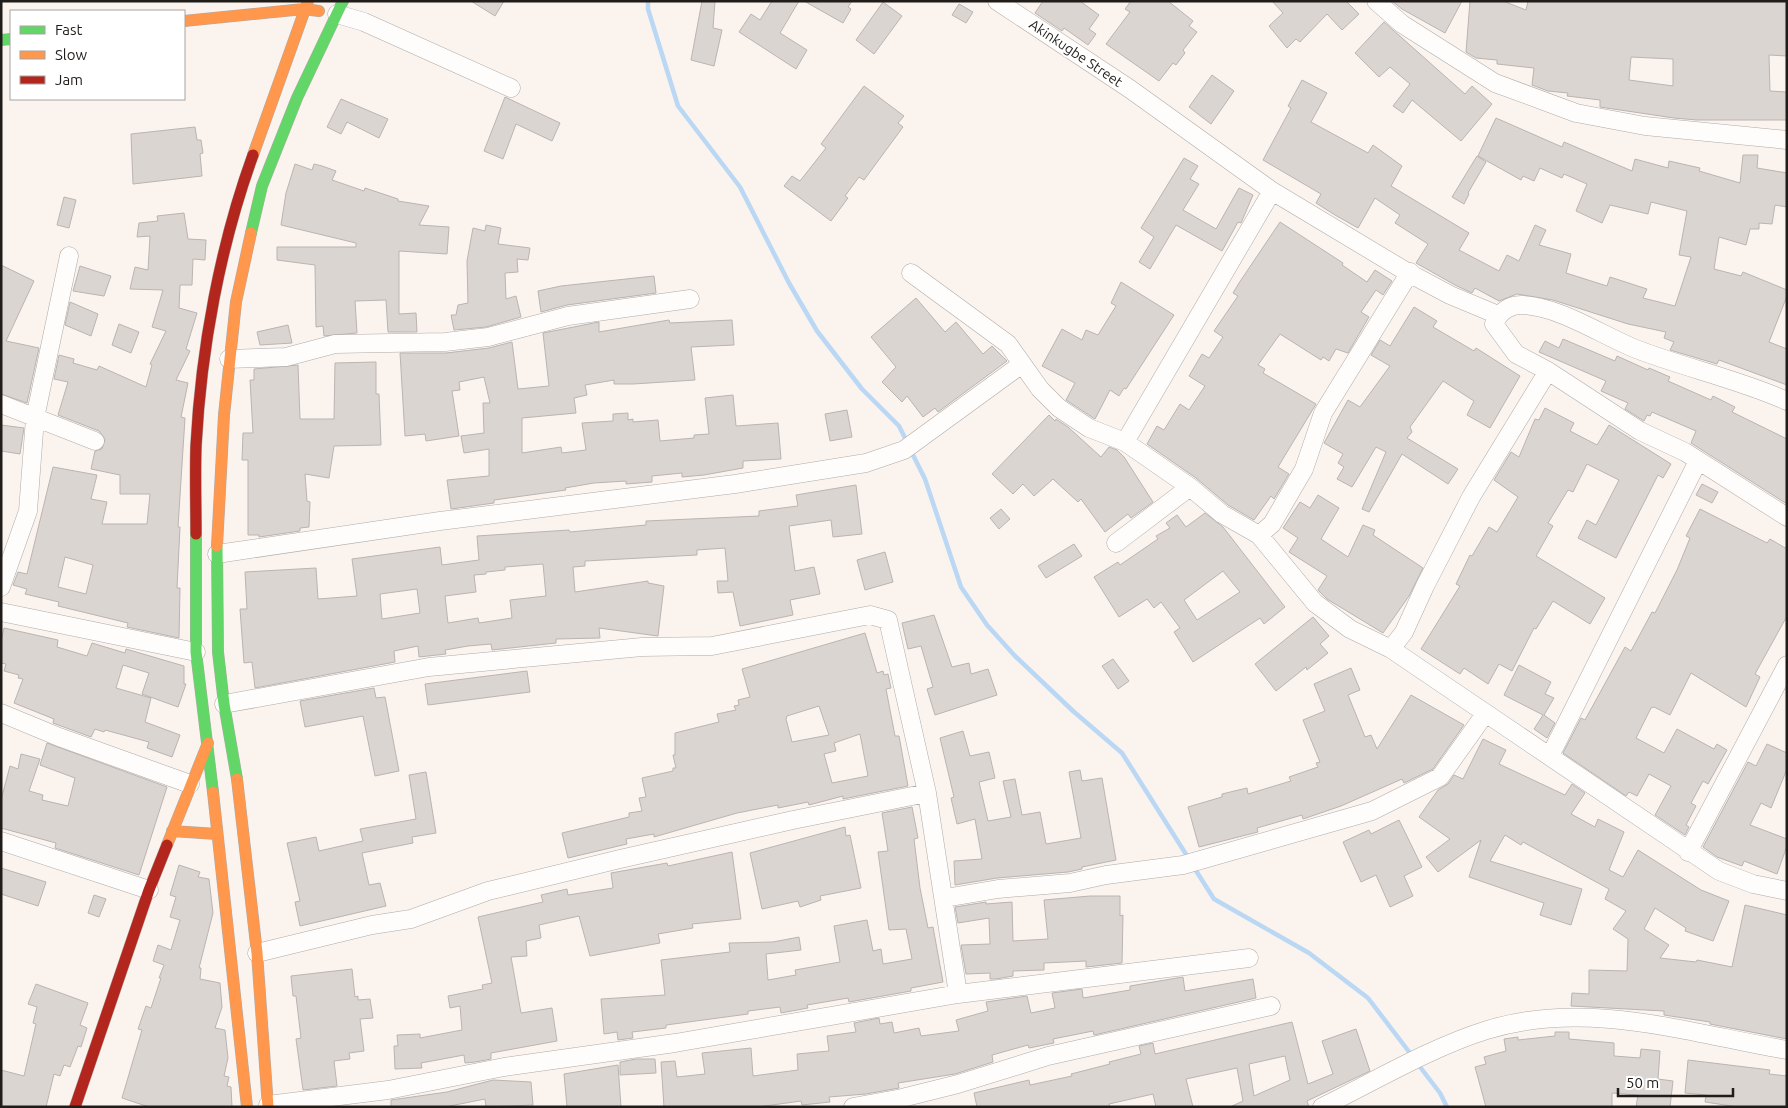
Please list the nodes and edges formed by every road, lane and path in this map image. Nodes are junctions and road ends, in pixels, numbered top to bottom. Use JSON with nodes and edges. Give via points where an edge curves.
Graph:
{"nodes":[{"id":1,"x":997,"y":1,"type":"edge"},
{"id":2,"x":1376,"y":1,"type":"edge"},
{"id":3,"x":306,"y":5,"type":"edge"},
{"id":4,"x":340,"y":7,"type":"edge"},
{"id":5,"x":185,"y":21,"type":"edge"},
{"id":6,"x":511,"y":88,"type":"dead end"},
{"id":7,"x":1787,"y":140,"type":"edge"},
{"id":8,"x":1272,"y":191,"type":"junction"},
{"id":9,"x":69,"y":256,"type":"dead end"},
{"id":10,"x":1410,"y":272,"type":"junction"},
{"id":11,"x":911,"y":274,"type":"dead end"},
{"id":12,"x":690,"y":299,"type":"dead end"},
{"id":13,"x":1498,"y":314,"type":"junction"},
{"id":14,"x":229,"y":359,"type":"junction"},
{"id":15,"x":1022,"y":364,"type":"junction"},
{"id":16,"x":1548,"y":371,"type":"junction"},
{"id":17,"x":1787,"y":400,"type":"edge"},
{"id":18,"x":1,"y":404,"type":"edge"},
{"id":19,"x":35,"y":418,"type":"junction"},
{"id":20,"x":95,"y":441,"type":"dead end"},
{"id":21,"x":1125,"y":442,"type":"junction"},
{"id":22,"x":1698,"y":460,"type":"junction"},
{"id":23,"x":1190,"y":487,"type":"junction"},
{"id":24,"x":1787,"y":517,"type":"edge"},
{"id":25,"x":1259,"y":535,"type":"junction"},
{"id":26,"x":1116,"y":543,"type":"dead end"},
{"id":27,"x":217,"y":554,"type":"junction"},
{"id":28,"x":1,"y":587,"type":"edge"},
{"id":29,"x":1,"y":612,"type":"edge"},
{"id":30,"x":1391,"y":649,"type":"junction"},
{"id":31,"x":196,"y":652,"type":"junction"},
{"id":32,"x":1787,"y":665,"type":"edge"},
{"id":33,"x":224,"y":704,"type":"junction"},
{"id":34,"x":1,"y":713,"type":"edge"},
{"id":35,"x":1485,"y":714,"type":"junction"},
{"id":36,"x":208,"y":741,"type":"junction"},
{"id":37,"x":1550,"y":756,"type":"junction"},
{"id":38,"x":190,"y":784,"type":"junction"},
{"id":39,"x":927,"y":793,"type":"junction"},
{"id":40,"x":172,"y":831,"type":"junction"},
{"id":41,"x":217,"y":834,"type":"junction"},
{"id":42,"x":1,"y":841,"type":"edge"},
{"id":43,"x":1688,"y":852,"type":"junction"},
{"id":44,"x":150,"y":890,"type":"junction"},
{"id":45,"x":1787,"y":891,"type":"edge"},
{"id":46,"x":945,"y":898,"type":"junction"},
{"id":47,"x":257,"y":953,"type":"junction"},
{"id":48,"x":1249,"y":958,"type":"dead end"},
{"id":49,"x":958,"y":994,"type":"junction"},
{"id":50,"x":1271,"y":1006,"type":"dead end"},
{"id":51,"x":1787,"y":1050,"type":"edge"},
{"id":52,"x":268,"y":1106,"type":"edge"},
{"id":53,"x":75,"y":1107,"type":"edge"},
{"id":54,"x":247,"y":1107,"type":"edge"},
{"id":55,"x":853,"y":1107,"type":"edge"},
{"id":56,"x":1322,"y":1107,"type":"edge"}],
"edges":[{"from":1,"to":8,"type":"street","name":"Akinkugbe Street","via":[[1130,89]]},
{"from":2,"to":7,"type":"street","via":[[1402,24],[1495,83],[1576,112],[1645,126]]},
{"from":3,"to":4,"type":"main road"},
{"from":3,"to":5,"type":"main road"},
{"from":3,"to":31,"type":"main road","via":[[249,166],[223,251],[196,447]]},
{"from":4,"to":6,"type":"street","via":[[364,22]]},
{"from":4,"to":14,"type":"main road","via":[[297,98],[262,186],[236,302]]},
{"from":8,"to":10,"type":"street","name":"Akinkugbe Street"},
{"from":8,"to":21,"type":"street"},
{"from":9,"to":19,"type":"street"},
{"from":10,"to":13,"type":"street","name":"Akinkugbe Street","via":[[1450,295]]},
{"from":10,"to":25,"type":"street","via":[[1323,413],[1304,469],[1272,524]]},
{"from":11,"to":15,"type":"street","via":[[1008,344]]},
{"from":12,"to":14,"type":"street","via":[[568,316],[488,337],[445,342],[335,344],[286,357]]},
{"from":13,"to":16,"type":"street","via":[[1494,324],[1516,354]]},
{"from":13,"to":17,"type":"street","via":[[1521,304],[1551,311],[1636,349]]},
{"from":14,"to":27,"type":"main road"},
{"from":15,"to":21,"type":"street","via":[[1040,390],[1059,408],[1089,428]]},
{"from":15,"to":27,"type":"street","via":[[904,450],[866,463]]},
{"from":16,"to":22,"type":"street","via":[[1640,431]]},
{"from":16,"to":30,"type":"street","via":[[1471,497],[1404,632]]},
{"from":18,"to":19,"type":"street"},
{"from":19,"to":20,"type":"street"},
{"from":19,"to":28,"type":"street","via":[[28,511]]},
{"from":21,"to":23,"type":"street"},
{"from":22,"to":24,"type":"street"},
{"from":22,"to":37,"type":"street"},
{"from":23,"to":25,"type":"street","via":[[1222,514]]},
{"from":23,"to":26,"type":"street"},
{"from":25,"to":30,"type":"street","via":[[1315,603],[1350,629]]},
{"from":27,"to":33,"type":"main road","via":[[218,652]]},
{"from":29,"to":31,"type":"street"},
{"from":30,"to":35,"type":"street"},
{"from":31,"to":36,"type":"main road"},
{"from":32,"to":43,"type":"street"},
{"from":33,"to":39,"type":"street","via":[[429,667],[642,646],[712,646],[870,616],[888,620]]},
{"from":33,"to":47,"type":"main road","via":[[236,767]]},
{"from":34,"to":38,"type":"street"},
{"from":35,"to":37,"type":"street"},
{"from":35,"to":46,"type":"street","via":[[1440,776],[1372,811],[1183,865]]},
{"from":36,"to":38,"type":"main road"},
{"from":36,"to":41,"type":"main road"},
{"from":37,"to":43,"type":"street"},
{"from":38,"to":40,"type":"main road"},
{"from":39,"to":46,"type":"street"},
{"from":39,"to":47,"type":"street","via":[[582,868],[488,891],[411,918]]},
{"from":40,"to":41,"type":"main road"},
{"from":40,"to":44,"type":"main road"},
{"from":41,"to":54,"type":"main road"},
{"from":42,"to":44,"type":"street"},
{"from":43,"to":45,"type":"street","via":[[1719,871],[1753,884]]},
{"from":44,"to":53,"type":"main road"},
{"from":46,"to":49,"type":"street"},
{"from":47,"to":52,"type":"main road"},
{"from":48,"to":49,"type":"street"},
{"from":49,"to":52,"type":"street","via":[[675,1043],[504,1067],[388,1090]]},
{"from":50,"to":55,"type":"street","via":[[1048,1056],[958,1084]]},
{"from":51,"to":56,"type":"street","via":[[1635,1021],[1570,1016],[1519,1022],[1436,1051]]}]}
